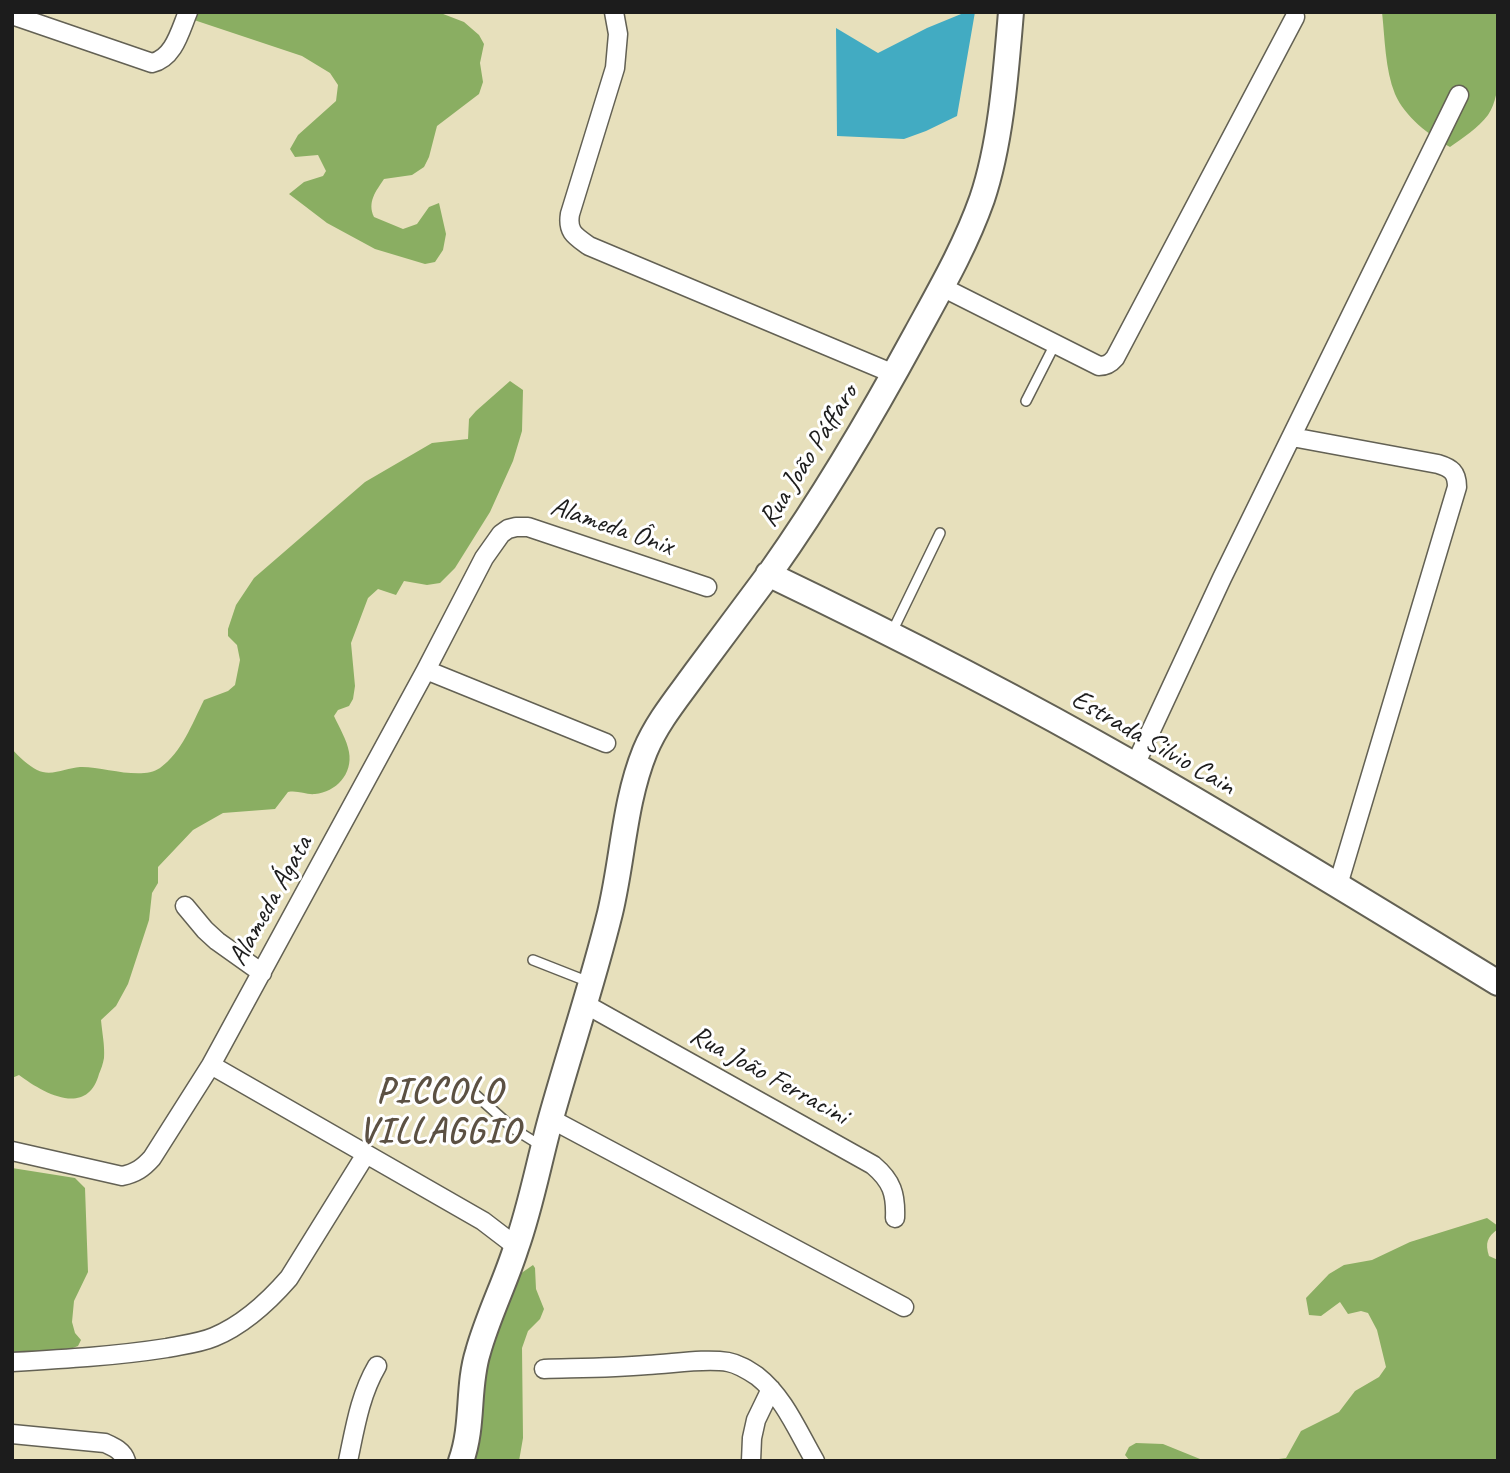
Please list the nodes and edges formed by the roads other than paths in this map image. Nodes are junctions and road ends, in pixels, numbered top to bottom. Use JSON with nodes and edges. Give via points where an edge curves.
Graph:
{"nodes":[{"id":1,"x":188,"y":12,"type":"edge"},
{"id":2,"x":614,"y":12,"type":"edge"},
{"id":3,"x":1011,"y":12,"type":"edge"},
{"id":4,"x":12,"y":15,"type":"edge"},
{"id":5,"x":1295,"y":17,"type":"dead end"},
{"id":6,"x":1459,"y":95,"type":"dead end"},
{"id":7,"x":942,"y":287,"type":"junction"},
{"id":8,"x":1055,"y":344,"type":"junction"},
{"id":9,"x":894,"y":374,"type":"junction"},
{"id":10,"x":1026,"y":401,"type":"dead end"},
{"id":11,"x":1292,"y":437,"type":"junction"},
{"id":12,"x":940,"y":533,"type":"dead end"},
{"id":13,"x":501,"y":534,"type":"joint"},
{"id":14,"x":768,"y":575,"type":"junction"},
{"id":15,"x":707,"y":587,"type":"dead end"},
{"id":16,"x":891,"y":633,"type":"junction"},
{"id":17,"x":426,"y":670,"type":"junction"},
{"id":18,"x":606,"y":743,"type":"dead end"},
{"id":19,"x":1135,"y":765,"type":"junction"},
{"id":20,"x":1338,"y":885,"type":"junction"},
{"id":21,"x":185,"y":906,"type":"dead end"},
{"id":22,"x":533,"y":961,"type":"dead end"},
{"id":23,"x":262,"y":973,"type":"junction"},
{"id":24,"x":1498,"y":983,"type":"edge"},
{"id":25,"x":588,"y":993,"type":"junction"},
{"id":26,"x":211,"y":1065,"type":"junction"},
{"id":27,"x":468,"y":1088,"type":"dead end"},
{"id":28,"x":551,"y":1119,"type":"junction"},
{"id":29,"x":544,"y":1148,"type":"junction"},
{"id":30,"x":12,"y":1151,"type":"edge"},
{"id":31,"x":366,"y":1154,"type":"junction"},
{"id":32,"x":895,"y":1219,"type":"dead end"},
{"id":33,"x":517,"y":1247,"type":"junction"},
{"id":34,"x":904,"y":1307,"type":"dead end"},
{"id":35,"x":12,"y":1362,"type":"edge"},
{"id":36,"x":377,"y":1366,"type":"dead end"},
{"id":37,"x":544,"y":1369,"type":"dead end"},
{"id":38,"x":771,"y":1389,"type":"junction"},
{"id":39,"x":12,"y":1434,"type":"edge"},
{"id":40,"x":126,"y":1461,"type":"edge"},
{"id":41,"x":348,"y":1461,"type":"edge"},
{"id":42,"x":461,"y":1461,"type":"edge"},
{"id":43,"x":751,"y":1461,"type":"edge"},
{"id":44,"x":815,"y":1461,"type":"edge"}],
"edges":[{"from":1,"to":4,"type":"street","via":[[165,58],[152,63]]},
{"from":2,"to":9,"type":"street","via":[[618,34],[615,68],[570,214],[568,224],[573,233],[589,246]]},
{"from":3,"to":7,"type":"street","name":"Rua João Páffaro","via":[[1006,73],[986,184]]},
{"from":5,"to":8,"type":"street","via":[[1115,358],[1099,366]]},
{"from":6,"to":11,"type":"street"},
{"from":7,"to":8,"type":"street"},
{"from":7,"to":9,"type":"street","name":"Rua João Páffaro"},
{"from":8,"to":10,"type":"lane"},
{"from":9,"to":14,"type":"street","name":"Rua João Páffaro","via":[[830,485]]},
{"from":11,"to":19,"type":"street"},
{"from":11,"to":20,"type":"street","via":[[1438,464],[1457,478]]},
{"from":12,"to":16,"type":"lane"},
{"from":13,"to":15,"type":"street","name":"Alameda Ônix","via":[[528,527]]},
{"from":13,"to":17,"type":"street","name":"Alameda Ágata"},
{"from":14,"to":16,"type":"street","name":"Estrada Silvio Cain"},
{"from":14,"to":25,"type":"street","name":"Rua João Páffaro","via":[[675,700],[647,748],[631,799],[611,909]]},
{"from":16,"to":19,"type":"street","name":"Estrada Silvio Cain"},
{"from":17,"to":18,"type":"street"},
{"from":17,"to":23,"type":"street","name":"Alameda Ágata"},
{"from":19,"to":20,"type":"street","name":"Estrada Silvio Cain"},
{"from":20,"to":24,"type":"street","name":"Estrada Silvio Cain"},
{"from":21,"to":23,"type":"street","via":[[217,942]]},
{"from":22,"to":25,"type":"lane"},
{"from":23,"to":26,"type":"street","name":"Alameda Ágata"},
{"from":25,"to":28,"type":"street","name":"Rua João Páffaro"},
{"from":25,"to":32,"type":"street","name":"Rua João Ferracini","via":[[873,1165],[893,1189]]},
{"from":26,"to":30,"type":"street","name":"Alameda Ágata","via":[[152,1158],[132,1174],[122,1176]]},
{"from":26,"to":31,"type":"street"},
{"from":27,"to":29,"type":"lane","via":[[514,1129]]},
{"from":28,"to":29,"type":"street","name":"Rua João Páffaro"},
{"from":28,"to":34,"type":"street"},
{"from":29,"to":33,"type":"street","name":"Rua João Páffaro"},
{"from":31,"to":33,"type":"street","via":[[483,1221]]},
{"from":31,"to":35,"type":"street","via":[[289,1278],[231,1328],[212,1338],[142,1352]]},
{"from":33,"to":42,"type":"street","name":"Rua João Páffaro","via":[[476,1357],[468,1442]]},
{"from":36,"to":41,"type":"street","via":[[367,1383]]},
{"from":37,"to":38,"type":"street","via":[[727,1362],[741,1366]]},
{"from":38,"to":43,"type":"street","via":[[756,1420]]},
{"from":38,"to":44,"type":"street"},
{"from":39,"to":40,"type":"street","via":[[105,1443],[117,1448]]}]}
